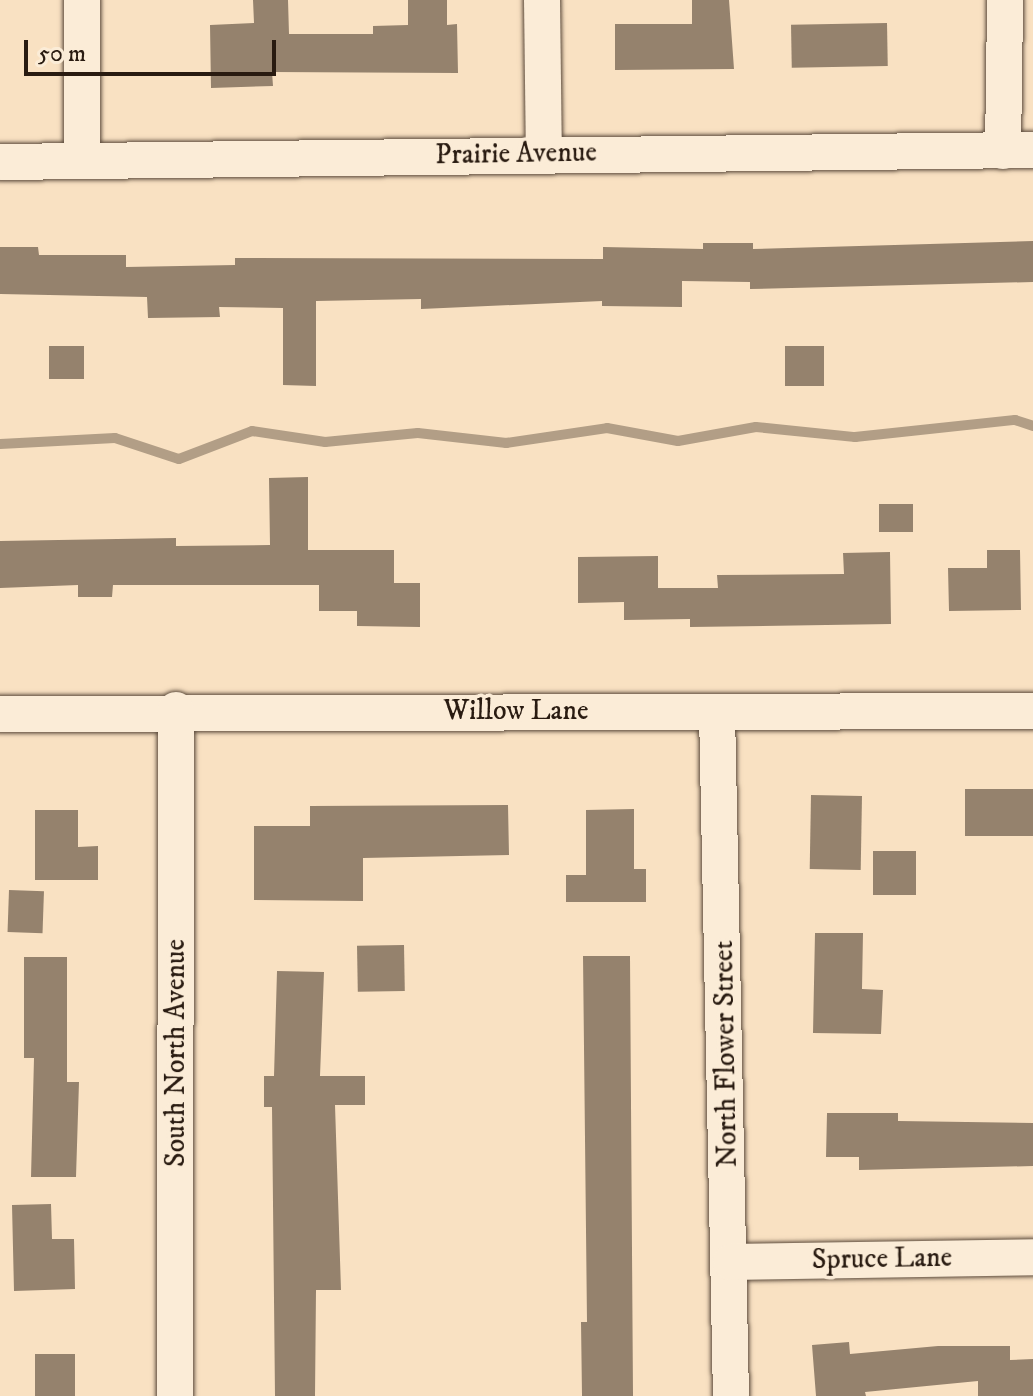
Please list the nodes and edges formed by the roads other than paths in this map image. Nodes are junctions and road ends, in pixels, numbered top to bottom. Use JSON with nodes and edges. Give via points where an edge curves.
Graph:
{"nodes":[{"id":1,"x":82,"y":0,"type":"edge"},
{"id":2,"x":542,"y":0,"type":"edge"},
{"id":3,"x":1005,"y":0,"type":"edge"},
{"id":4,"x":1018,"y":151,"type":"edge"},
{"id":5,"x":544,"y":153,"type":"junction"},
{"id":6,"x":82,"y":161,"type":"junction"},
{"id":7,"x":0,"y":162,"type":"edge"},
{"id":8,"x":176,"y":710,"type":"junction"},
{"id":9,"x":1033,"y":711,"type":"edge"},
{"id":10,"x":717,"y":712,"type":"junction"},
{"id":11,"x":0,"y":714,"type":"edge"},
{"id":12,"x":1033,"y":1257,"type":"edge"},
{"id":13,"x":731,"y":1262,"type":"junction"},
{"id":14,"x":175,"y":1396,"type":"edge"},
{"id":15,"x":731,"y":1396,"type":"edge"}],
"edges":[{"from":1,"to":6,"type":"street"},
{"from":2,"to":5,"type":"street"},
{"from":3,"to":4,"type":"street"},
{"from":4,"to":5,"type":"street","name":"Prairie Avenue"},
{"from":5,"to":6,"type":"street","name":"Prairie Avenue"},
{"from":6,"to":7,"type":"street","name":"Prairie Avenue"},
{"from":8,"to":10,"type":"street","name":"Willow Lane"},
{"from":8,"to":11,"type":"street","name":"Willow Lane"},
{"from":8,"to":14,"type":"street","name":"South North Avenue"},
{"from":9,"to":10,"type":"street","name":"Willow Lane"},
{"from":10,"to":13,"type":"street","name":"North Flower Street"},
{"from":12,"to":13,"type":"street","name":"Spruce Lane"},
{"from":13,"to":15,"type":"street","name":"North Flower Street"}]}
